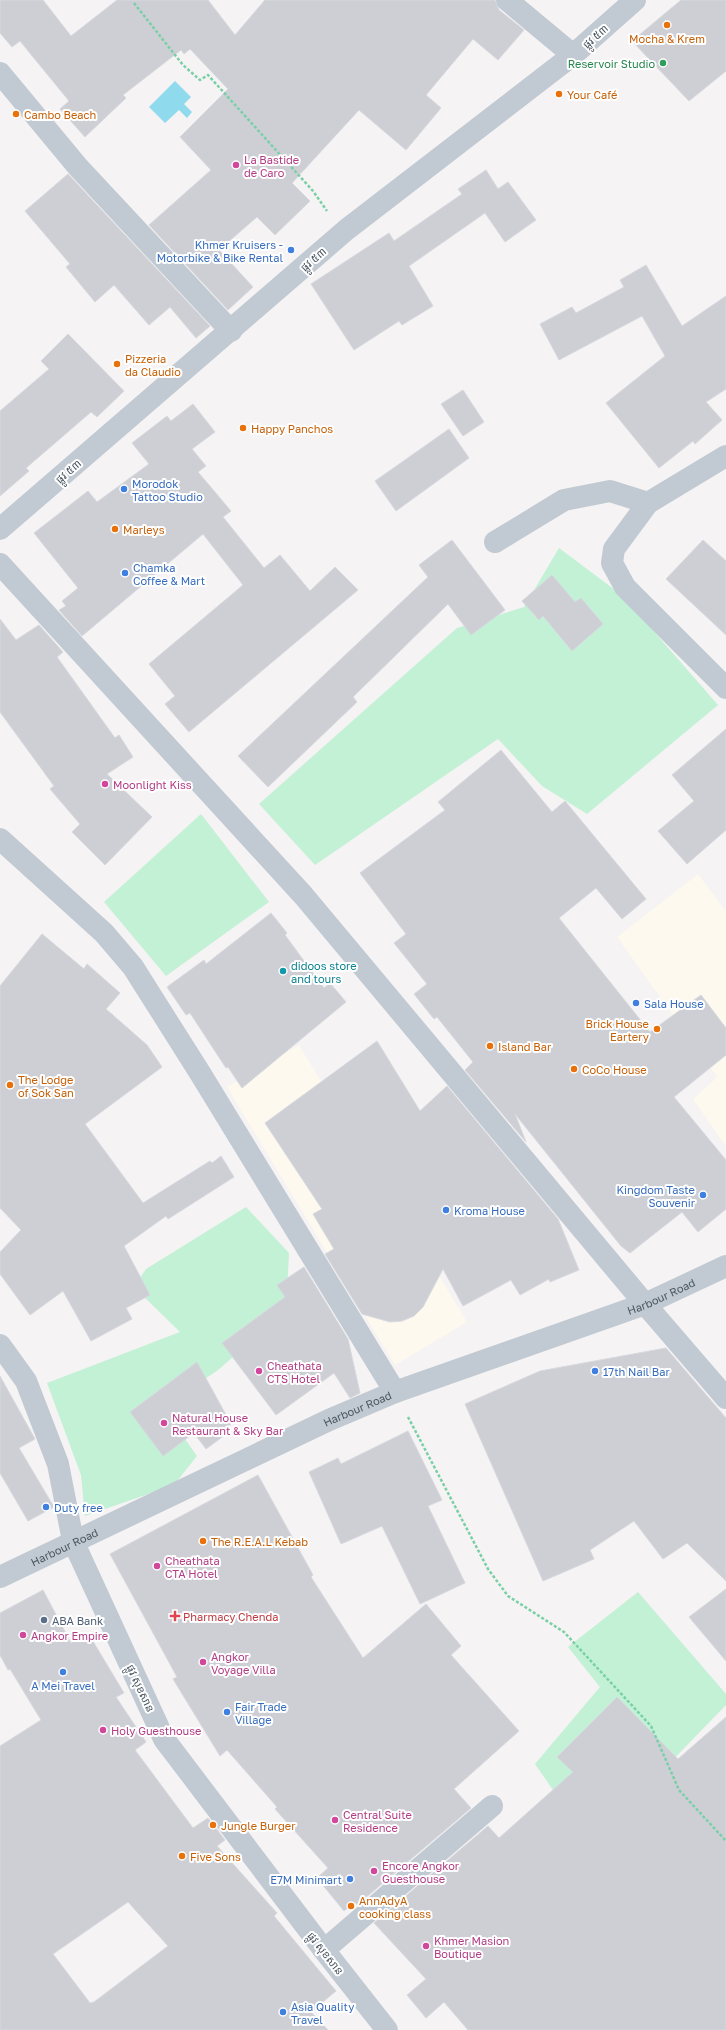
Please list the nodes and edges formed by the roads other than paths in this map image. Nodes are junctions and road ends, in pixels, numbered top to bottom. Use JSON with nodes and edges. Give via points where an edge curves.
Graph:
{"nodes":[{"id":1,"x":507,"y":0,"type":"edge"},
{"id":2,"x":635,"y":0,"type":"edge"},
{"id":3,"x":573,"y":56,"type":"junction"},
{"id":4,"x":0,"y":73,"type":"edge"},
{"id":5,"x":230,"y":331,"type":"junction"},
{"id":6,"x":726,"y":456,"type":"edge"},
{"id":7,"x":648,"y":503,"type":"junction"},
{"id":8,"x":0,"y":529,"type":"edge"},
{"id":9,"x":494,"y":542,"type":"dead end"},
{"id":10,"x":0,"y":564,"type":"edge"},
{"id":11,"x":726,"y":688,"type":"edge"},
{"id":12,"x":0,"y":839,"type":"edge"},
{"id":13,"x":726,"y":1266,"type":"edge"},
{"id":14,"x":644,"y":1304,"type":"junction"},
{"id":15,"x":0,"y":1345,"type":"edge"},
{"id":16,"x":394,"y":1392,"type":"junction"},
{"id":17,"x":726,"y":1398,"type":"edge"},
{"id":18,"x":73,"y":1541,"type":"junction"},
{"id":19,"x":0,"y":1577,"type":"edge"},
{"id":20,"x":492,"y":1806,"type":"dead end"},
{"id":21,"x":324,"y":1950,"type":"junction"},
{"id":22,"x":386,"y":2030,"type":"edge"}],
"edges":[{"from":1,"to":3,"type":"street"},
{"from":2,"to":3,"type":"street","name":"ផ្លូវ ៥៣"},
{"from":3,"to":5,"type":"street","name":"ផ្លូវ ៥៣","via":[[346,230]]},
{"from":4,"to":5,"type":"street","via":[[78,167]]},
{"from":5,"to":8,"type":"street","name":"ផ្លូវ ៥៣"},
{"from":6,"to":7,"type":"street"},
{"from":7,"to":9,"type":"street","via":[[610,491],[564,500]]},
{"from":7,"to":11,"type":"street","via":[[614,549],[612,563],[625,588]]},
{"from":10,"to":14,"type":"street","via":[[304,895]]},
{"from":12,"to":16,"type":"street","via":[[104,933],[133,966]]},
{"from":13,"to":14,"type":"street","name":"Harbour Road"},
{"from":14,"to":16,"type":"street","name":"Harbour Road"},
{"from":14,"to":17,"type":"street"},
{"from":15,"to":18,"type":"street","name":"ផ្លូវ សុខសាន","via":[[26,1381],[58,1464]]},
{"from":16,"to":18,"type":"street","name":"Harbour Road"},
{"from":18,"to":19,"type":"street","name":"Harbour Road"},
{"from":18,"to":21,"type":"street","name":"ផ្លូវ សុខសាន","via":[[164,1739]]},
{"from":20,"to":21,"type":"street"},
{"from":21,"to":22,"type":"street","name":"ផ្លូវ សុខសាន"}]}
